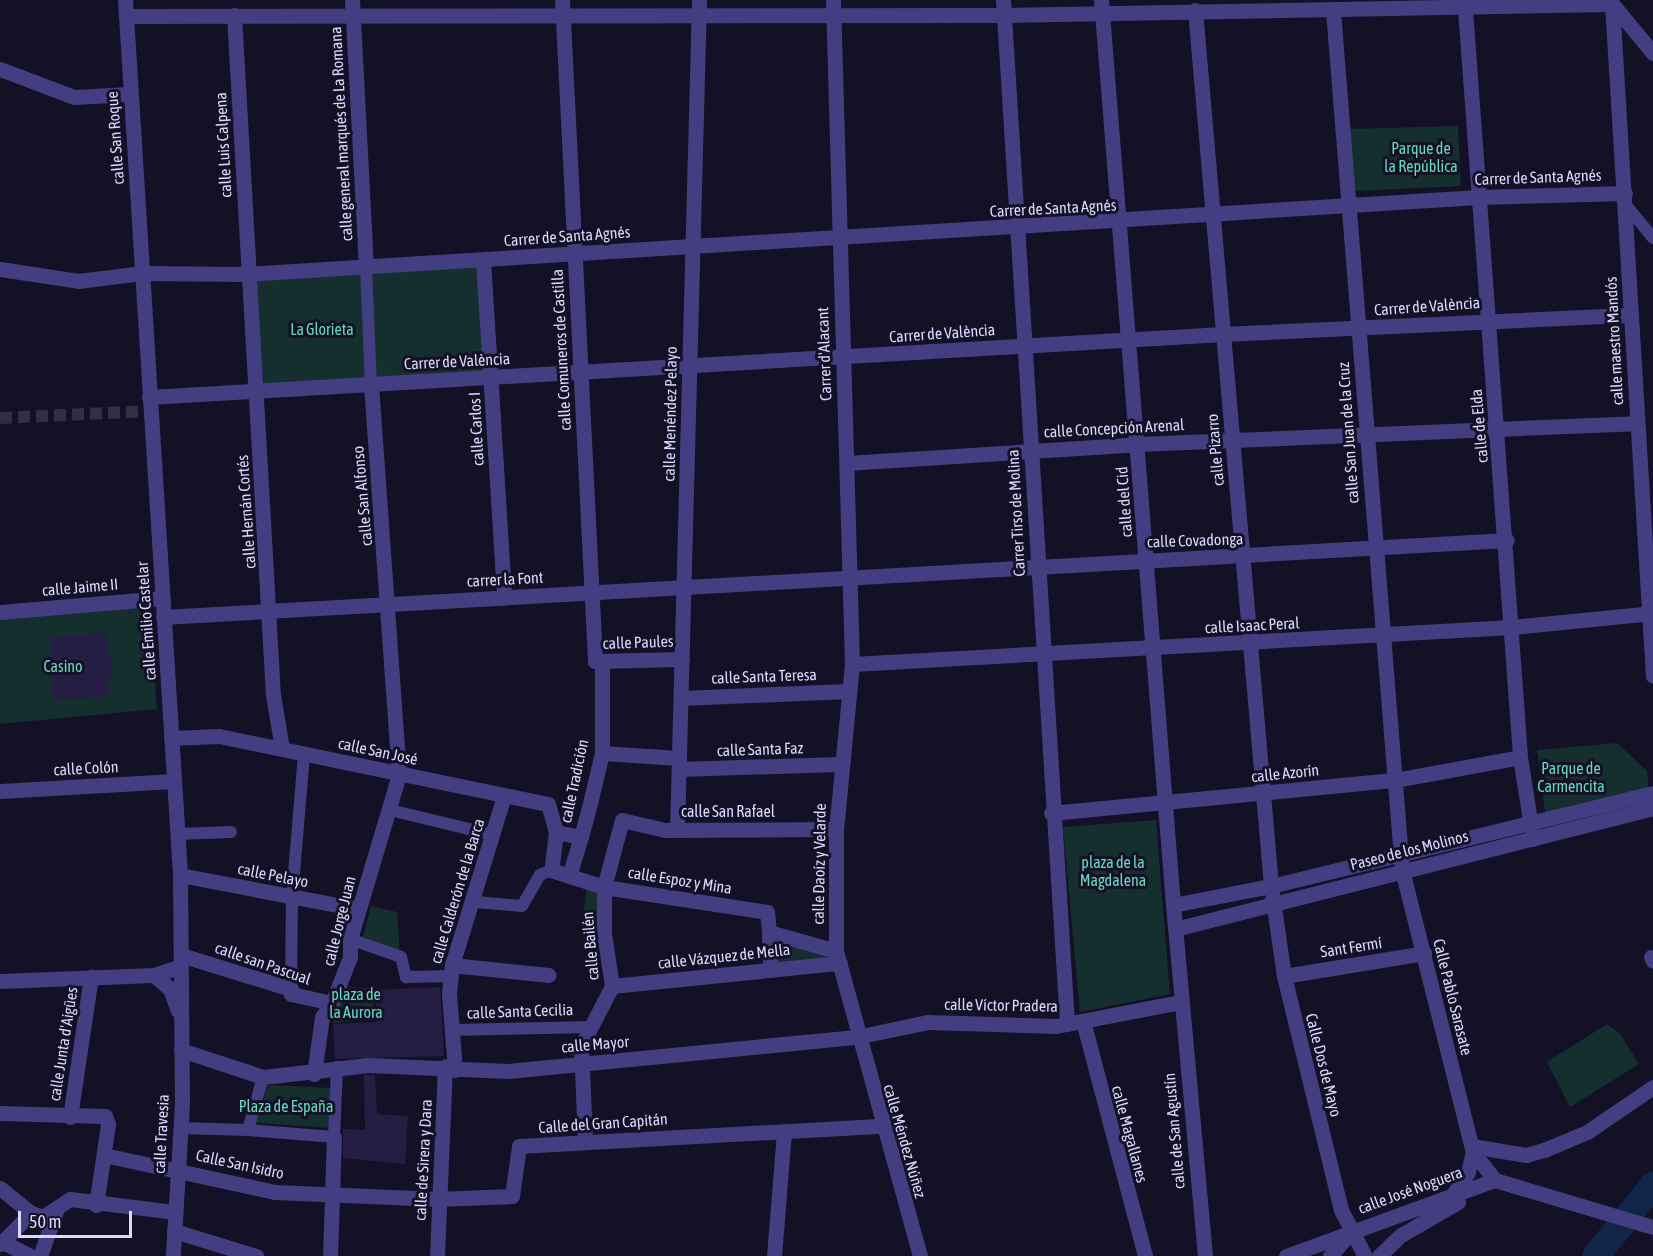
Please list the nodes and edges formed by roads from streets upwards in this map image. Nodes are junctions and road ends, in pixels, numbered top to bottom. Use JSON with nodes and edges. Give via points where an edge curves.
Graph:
{"nodes":[{"id":1,"x":125,"y":0,"type":"edge"},
{"id":2,"x":1611,"y":2,"type":"edge"},
{"id":3,"x":1498,"y":4,"type":"edge"},
{"id":4,"x":1101,"y":6,"type":"edge"},
{"id":5,"x":562,"y":7,"type":"edge"},
{"id":6,"x":1004,"y":7,"type":"edge"},
{"id":7,"x":352,"y":8,"type":"edge"},
{"id":8,"x":699,"y":8,"type":"edge"},
{"id":9,"x":834,"y":8,"type":"edge"},
{"id":10,"x":1465,"y":9,"type":"junction"},
{"id":11,"x":1195,"y":10,"type":"junction"},
{"id":12,"x":1333,"y":11,"type":"junction"},
{"id":13,"x":234,"y":15,"type":"junction"},
{"id":14,"x":126,"y":16,"type":"junction"},
{"id":15,"x":1653,"y":53,"type":"edge"},
{"id":16,"x":0,"y":69,"type":"edge"},
{"id":17,"x":130,"y":94,"type":"junction"},
{"id":18,"x":1479,"y":197,"type":"junction"},
{"id":19,"x":1625,"y":198,"type":"junction"},
{"id":20,"x":1348,"y":208,"type":"junction"},
{"id":21,"x":1212,"y":216,"type":"junction"},
{"id":22,"x":1119,"y":222,"type":"junction"},
{"id":23,"x":1017,"y":228,"type":"junction"},
{"id":24,"x":839,"y":238,"type":"junction"},
{"id":25,"x":1653,"y":238,"type":"edge"},
{"id":26,"x":692,"y":245,"type":"junction"},
{"id":27,"x":574,"y":254,"type":"junction"},
{"id":28,"x":483,"y":260,"type":"junction"},
{"id":29,"x":366,"y":266,"type":"junction"},
{"id":30,"x":0,"y":269,"type":"edge"},
{"id":31,"x":142,"y":273,"type":"junction"},
{"id":32,"x":248,"y":273,"type":"junction"},
{"id":33,"x":1631,"y":315,"type":"junction"},
{"id":34,"x":1488,"y":320,"type":"junction"},
{"id":35,"x":1358,"y":328,"type":"junction"},
{"id":36,"x":1223,"y":334,"type":"junction"},
{"id":37,"x":1129,"y":340,"type":"junction"},
{"id":38,"x":1024,"y":346,"type":"junction"},
{"id":39,"x":841,"y":358,"type":"junction"},
{"id":40,"x":689,"y":366,"type":"junction"},
{"id":41,"x":580,"y":372,"type":"junction"},
{"id":42,"x":491,"y":377,"type":"junction"},
{"id":43,"x":371,"y":385,"type":"junction"},
{"id":44,"x":256,"y":391,"type":"junction"},
{"id":45,"x":149,"y":397,"type":"junction"},
{"id":46,"x":1636,"y":423,"type":"junction"},
{"id":47,"x":1497,"y":426,"type":"junction"},
{"id":48,"x":1365,"y":433,"type":"junction"},
{"id":49,"x":1232,"y":439,"type":"junction"},
{"id":50,"x":1138,"y":444,"type":"junction"},
{"id":51,"x":1030,"y":451,"type":"junction"},
{"id":52,"x":847,"y":463,"type":"junction"},
{"id":53,"x":1508,"y":540,"type":"junction"},
{"id":54,"x":1374,"y":548,"type":"junction"},
{"id":55,"x":1243,"y":556,"type":"junction"},
{"id":56,"x":1146,"y":559,"type":"junction"},
{"id":57,"x":1036,"y":565,"type":"junction"},
{"id":58,"x":848,"y":576,"type":"junction"},
{"id":59,"x":684,"y":586,"type":"junction"},
{"id":60,"x":592,"y":592,"type":"junction"},
{"id":61,"x":504,"y":597,"type":"junction"},
{"id":62,"x":162,"y":598,"type":"junction"},
{"id":63,"x":388,"y":604,"type":"junction"},
{"id":64,"x":271,"y":610,"type":"junction"},
{"id":65,"x":0,"y":612,"type":"edge"},
{"id":66,"x":1650,"y":613,"type":"edge"},
{"id":67,"x":164,"y":617,"type":"junction"},
{"id":68,"x":1512,"y":627,"type":"junction"},
{"id":69,"x":1381,"y":635,"type":"junction"},
{"id":70,"x":1250,"y":644,"type":"junction"},
{"id":71,"x":1152,"y":649,"type":"junction"},
{"id":72,"x":1041,"y":654,"type":"junction"},
{"id":73,"x":682,"y":658,"type":"junction"},
{"id":74,"x":598,"y":661,"type":"junction"},
{"id":75,"x":852,"y":664,"type":"junction"},
{"id":76,"x":1653,"y":676,"type":"edge"},
{"id":77,"x":848,"y":691,"type":"junction"},
{"id":78,"x":681,"y":698,"type":"junction"},
{"id":79,"x":171,"y":738,"type":"junction"},
{"id":80,"x":282,"y":748,"type":"junction"},
{"id":81,"x":602,"y":753,"type":"junction"},
{"id":82,"x":304,"y":754,"type":"junction"},
{"id":83,"x":1520,"y":757,"type":"junction"},
{"id":84,"x":679,"y":763,"type":"junction"},
{"id":85,"x":841,"y":764,"type":"junction"},
{"id":86,"x":399,"y":775,"type":"junction"},
{"id":87,"x":1395,"y":780,"type":"junction"},
{"id":88,"x":174,"y":781,"type":"junction"},
{"id":89,"x":0,"y":791,"type":"edge"},
{"id":90,"x":1653,"y":793,"type":"edge"},
{"id":91,"x":1264,"y":794,"type":"junction"},
{"id":92,"x":504,"y":796,"type":"junction"},
{"id":93,"x":1164,"y":801,"type":"junction"},
{"id":94,"x":1653,"y":808,"type":"edge"},
{"id":95,"x":390,"y":810,"type":"junction"},
{"id":96,"x":1052,"y":813,"type":"junction"},
{"id":97,"x":622,"y":820,"type":"joint"},
{"id":98,"x":1530,"y":822,"type":"junction"},
{"id":99,"x":836,"y":829,"type":"junction"},
{"id":100,"x":677,"y":830,"type":"junction"},
{"id":101,"x":231,"y":832,"type":"dead end"},
{"id":102,"x":556,"y":832,"type":"junction"},
{"id":103,"x":178,"y":834,"type":"junction"},
{"id":104,"x":493,"y":835,"type":"junction"},
{"id":105,"x":581,"y":837,"type":"junction"},
{"id":106,"x":1533,"y":839,"type":"junction"},
{"id":107,"x":1400,"y":851,"type":"junction"},
{"id":108,"x":551,"y":870,"type":"junction"},
{"id":109,"x":1402,"y":870,"type":"junction"},
{"id":110,"x":180,"y":875,"type":"junction"},
{"id":111,"x":569,"y":876,"type":"junction"},
{"id":112,"x":1270,"y":886,"type":"junction"},
{"id":113,"x":604,"y":887,"type":"junction"},
{"id":114,"x":292,"y":897,"type":"junction"},
{"id":115,"x":475,"y":902,"type":"junction"},
{"id":116,"x":1274,"y":904,"type":"junction"},
{"id":117,"x":1173,"y":905,"type":"junction"},
{"id":118,"x":358,"y":909,"type":"junction"},
{"id":119,"x":1175,"y":929,"type":"junction"},
{"id":120,"x":769,"y":932,"type":"junction"},
{"id":121,"x":350,"y":939,"type":"junction"},
{"id":122,"x":1424,"y":953,"type":"junction"},
{"id":123,"x":838,"y":957,"type":"junction"},
{"id":124,"x":180,"y":961,"type":"junction"},
{"id":125,"x":452,"y":970,"type":"junction"},
{"id":126,"x":770,"y":970,"type":"junction"},
{"id":127,"x":154,"y":975,"type":"junction"},
{"id":128,"x":548,"y":975,"type":"dead end"},
{"id":129,"x":1284,"y":976,"type":"junction"},
{"id":130,"x":91,"y":977,"type":"junction"},
{"id":131,"x":0,"y":981,"type":"edge"},
{"id":132,"x":612,"y":986,"type":"junction"},
{"id":133,"x":291,"y":989,"type":"junction"},
{"id":134,"x":1182,"y":1002,"type":"junction"},
{"id":135,"x":333,"y":1003,"type":"junction"},
{"id":136,"x":178,"y":1011,"type":"junction"},
{"id":137,"x":1083,"y":1021,"type":"junction"},
{"id":138,"x":1067,"y":1024,"type":"junction"},
{"id":139,"x":591,"y":1027,"type":"junction"},
{"id":140,"x":451,"y":1030,"type":"junction"},
{"id":141,"x":856,"y":1037,"type":"junction"},
{"id":142,"x":181,"y":1050,"type":"junction"},
{"id":143,"x":583,"y":1064,"type":"junction"},
{"id":144,"x":337,"y":1068,"type":"junction"},
{"id":145,"x":450,"y":1068,"type":"junction"},
{"id":146,"x":314,"y":1074,"type":"junction"},
{"id":147,"x":263,"y":1077,"type":"junction"},
{"id":148,"x":1653,"y":1087,"type":"edge"},
{"id":149,"x":0,"y":1113,"type":"edge"},
{"id":150,"x":70,"y":1118,"type":"junction"},
{"id":151,"x":882,"y":1126,"type":"junction"},
{"id":152,"x":181,"y":1128,"type":"junction"},
{"id":153,"x":248,"y":1130,"type":"junction"},
{"id":154,"x":784,"y":1131,"type":"junction"},
{"id":155,"x":334,"y":1137,"type":"junction"},
{"id":156,"x":585,"y":1141,"type":"junction"},
{"id":157,"x":1472,"y":1149,"type":"junction"},
{"id":158,"x":104,"y":1155,"type":"junction"},
{"id":159,"x":177,"y":1169,"type":"junction"},
{"id":160,"x":1495,"y":1180,"type":"junction"},
{"id":161,"x":1511,"y":1186,"type":"junction"},
{"id":162,"x":0,"y":1188,"type":"edge"},
{"id":163,"x":1454,"y":1193,"type":"junction"},
{"id":164,"x":332,"y":1195,"type":"junction"},
{"id":165,"x":438,"y":1199,"type":"junction"},
{"id":166,"x":96,"y":1204,"type":"junction"},
{"id":167,"x":56,"y":1211,"type":"junction"},
{"id":168,"x":175,"y":1212,"type":"junction"},
{"id":169,"x":31,"y":1213,"type":"junction"},
{"id":170,"x":1653,"y":1227,"type":"edge"},
{"id":171,"x":174,"y":1231,"type":"junction"},
{"id":172,"x":1352,"y":1231,"type":"junction"},
{"id":173,"x":1,"y":1243,"type":"edge"},
{"id":174,"x":31,"y":1256,"type":"edge"},
{"id":175,"x":40,"y":1256,"type":"edge"},
{"id":176,"x":172,"y":1256,"type":"edge"},
{"id":177,"x":256,"y":1256,"type":"edge"},
{"id":178,"x":330,"y":1256,"type":"edge"},
{"id":179,"x":436,"y":1256,"type":"edge"},
{"id":180,"x":774,"y":1256,"type":"edge"},
{"id":181,"x":920,"y":1256,"type":"edge"},
{"id":182,"x":1145,"y":1256,"type":"edge"},
{"id":183,"x":1205,"y":1256,"type":"edge"},
{"id":184,"x":1286,"y":1256,"type":"edge"},
{"id":185,"x":1330,"y":1256,"type":"edge"},
{"id":186,"x":1365,"y":1256,"type":"edge"},
{"id":187,"x":1379,"y":1256,"type":"edge"}],
"edges":[{"from":1,"to":14,"type":"street","name":"calle San Roque"},
{"from":2,"to":3,"type":"street"},
{"from":2,"to":15,"type":"street"},
{"from":2,"to":19,"type":"street","name":"calle maestro Mandós"},
{"from":3,"to":10,"type":"street"},
{"from":4,"to":6,"type":"street"},
{"from":4,"to":11,"type":"street"},
{"from":4,"to":22,"type":"street","name":"calle del Cid"},
{"from":5,"to":7,"type":"street"},
{"from":5,"to":8,"type":"street"},
{"from":5,"to":27,"type":"street","name":"calle Comuneros de Castilla"},
{"from":6,"to":9,"type":"street"},
{"from":6,"to":23,"type":"street","name":"Carrer Tirso de Molina"},
{"from":7,"to":13,"type":"street"},
{"from":7,"to":29,"type":"street","name":"calle general marqués de La Romana"},
{"from":8,"to":9,"type":"street"},
{"from":8,"to":26,"type":"street","name":"calle Menéndez Pelayo"},
{"from":9,"to":24,"type":"street","name":"Carrer d'Alacant"},
{"from":10,"to":12,"type":"street"},
{"from":10,"to":18,"type":"street","name":"calle de Elda"},
{"from":11,"to":12,"type":"street"},
{"from":11,"to":21,"type":"street","name":"calle Pizarro"},
{"from":12,"to":20,"type":"street","name":"calle San Juan de la Cruz"},
{"from":13,"to":14,"type":"street"},
{"from":13,"to":32,"type":"street","name":"calle Luis Calpena"},
{"from":14,"to":17,"type":"street","name":"calle San Roque"},
{"from":16,"to":17,"type":"street","via":[[74,97]]},
{"from":17,"to":31,"type":"street","name":"calle San Roque"},
{"from":18,"to":19,"type":"street","name":"Carrer de Santa Agnés"},
{"from":18,"to":20,"type":"street","name":"Carrer de Santa Agnés"},
{"from":18,"to":34,"type":"street","name":"calle de Elda"},
{"from":19,"to":25,"type":"street"},
{"from":19,"to":33,"type":"street","name":"calle maestro Mandós"},
{"from":20,"to":21,"type":"street","name":"Carrer de Santa Agnés"},
{"from":20,"to":35,"type":"street","name":"calle San Juan de la Cruz"},
{"from":21,"to":22,"type":"street","name":"Carrer de Santa Agnés"},
{"from":21,"to":36,"type":"street","name":"calle Pizarro"},
{"from":22,"to":23,"type":"street","name":"Carrer de Santa Agnés"},
{"from":22,"to":37,"type":"street","name":"calle del Cid"},
{"from":23,"to":24,"type":"street","name":"Carrer de Santa Agnés"},
{"from":23,"to":38,"type":"street","name":"Carrer Tirso de Molina"},
{"from":24,"to":26,"type":"street","name":"Carrer de Santa Agnés"},
{"from":24,"to":39,"type":"street","name":"Carrer d'Alacant"},
{"from":26,"to":27,"type":"street","name":"Carrer de Santa Agnés"},
{"from":26,"to":40,"type":"street","name":"calle Menéndez Pelayo"},
{"from":27,"to":28,"type":"street","name":"Carrer de Santa Agnés"},
{"from":27,"to":41,"type":"street","name":"calle Comuneros de Castilla"},
{"from":28,"to":29,"type":"street"},
{"from":28,"to":42,"type":"street","name":"calle Carlos I"},
{"from":29,"to":32,"type":"street"},
{"from":29,"to":43,"type":"street"},
{"from":30,"to":31,"type":"street","via":[[78,281]]},
{"from":31,"to":32,"type":"street"},
{"from":31,"to":45,"type":"street","name":"calle Emilio Castelar"},
{"from":32,"to":44,"type":"street","name":"calle Hernán Cortés"},
{"from":33,"to":34,"type":"street","name":"Carrer de València"},
{"from":33,"to":46,"type":"street","name":"calle maestro Mandós"},
{"from":34,"to":35,"type":"street","name":"Carrer de València"},
{"from":34,"to":47,"type":"street","name":"calle de Elda"},
{"from":35,"to":36,"type":"street","name":"Carrer de València"},
{"from":35,"to":48,"type":"street","name":"calle San Juan de la Cruz"},
{"from":36,"to":37,"type":"street","name":"Carrer de València"},
{"from":36,"to":49,"type":"street","name":"calle Pizarro"},
{"from":37,"to":38,"type":"street","name":"Carrer de València"},
{"from":37,"to":50,"type":"street","name":"calle del Cid"},
{"from":38,"to":39,"type":"street","name":"Carrer de València"},
{"from":38,"to":51,"type":"street","name":"Carrer Tirso de Molina"},
{"from":39,"to":40,"type":"street","name":"Carrer de València"},
{"from":39,"to":52,"type":"street","name":"Carrer d'Alacant"},
{"from":40,"to":41,"type":"street","name":"Carrer de València"},
{"from":40,"to":59,"type":"street","name":"calle Menéndez Pelayo"},
{"from":41,"to":42,"type":"street","name":"Carrer de València"},
{"from":41,"to":60,"type":"street","name":"calle Comuneros de Castilla"},
{"from":42,"to":43,"type":"street","name":"Carrer de València"},
{"from":42,"to":61,"type":"street","name":"calle Carlos I"},
{"from":43,"to":44,"type":"street","name":"Carrer de València"},
{"from":43,"to":63,"type":"street","name":"calle San Alfonso"},
{"from":44,"to":45,"type":"street","name":"Carrer de València"},
{"from":44,"to":64,"type":"street","name":"calle Hernán Cortés"},
{"from":45,"to":62,"type":"street","name":"calle Emilio Castelar"},
{"from":46,"to":47,"type":"street","name":"calle Concepción Arenal"},
{"from":46,"to":66,"type":"street","name":"calle maestro Mandós"},
{"from":47,"to":48,"type":"street","name":"calle Concepción Arenal"},
{"from":47,"to":53,"type":"street","name":"calle de Elda"},
{"from":48,"to":49,"type":"street","name":"calle Concepción Arenal"},
{"from":48,"to":54,"type":"street","name":"calle San Juan de la Cruz"},
{"from":49,"to":50,"type":"street","name":"calle Concepción Arenal"},
{"from":49,"to":55,"type":"street","name":"calle Pizarro"},
{"from":50,"to":51,"type":"street","name":"calle Concepción Arenal"},
{"from":50,"to":56,"type":"street","name":"calle del Cid"},
{"from":51,"to":52,"type":"street","name":"calle Concepción Arenal"},
{"from":51,"to":57,"type":"street","name":"Carrer Tirso de Molina"},
{"from":52,"to":58,"type":"street","name":"Carrer d'Alacant"},
{"from":53,"to":54,"type":"street","name":"calle Covadonga"},
{"from":53,"to":68,"type":"street","name":"calle de Elda"},
{"from":54,"to":55,"type":"street","name":"calle Covadonga"},
{"from":54,"to":69,"type":"street","name":"calle San Juan de la Cruz"},
{"from":55,"to":56,"type":"street","name":"calle Covadonga"},
{"from":55,"to":70,"type":"street","name":"calle Pizarro"},
{"from":56,"to":57,"type":"street","name":"calle Covadonga"},
{"from":56,"to":71,"type":"street","name":"calle del Cid"},
{"from":57,"to":58,"type":"street","name":"calle Covadonga"},
{"from":57,"to":72,"type":"street","name":"Carrer Tirso de Molina"},
{"from":58,"to":59,"type":"street","name":"carrer la Font"},
{"from":58,"to":75,"type":"street","name":"Carrer d'Alacant"},
{"from":59,"to":60,"type":"street","name":"carrer la Font"},
{"from":59,"to":73,"type":"street","name":"calle Menéndez Pelayo"},
{"from":60,"to":61,"type":"street","name":"carrer la Font"},
{"from":60,"to":74,"type":"street","name":"calle Comuneros de Castilla"},
{"from":61,"to":63,"type":"street","name":"carrer la Font"},
{"from":62,"to":65,"type":"street","name":"calle Jaime II"},
{"from":62,"to":67,"type":"street","name":"calle Emilio Castelar"},
{"from":63,"to":64,"type":"street","name":"carrer la Font"},
{"from":63,"to":86,"type":"street","name":"calle San Alfonso"},
{"from":64,"to":67,"type":"street","name":"carrer la Font"},
{"from":64,"to":80,"type":"street","name":"calle Hernán Cortés","via":[[273,695]]},
{"from":66,"to":68,"type":"street","name":"calle Isaac Peral"},
{"from":66,"to":76,"type":"street","name":"calle maestro Mandós"},
{"from":67,"to":79,"type":"street","name":"calle Emilio Castelar"},
{"from":68,"to":69,"type":"street","name":"calle Isaac Peral"},
{"from":68,"to":83,"type":"street","name":"calle de Elda"},
{"from":69,"to":70,"type":"street","name":"calle Isaac Peral"},
{"from":69,"to":87,"type":"street","name":"calle San Juan de la Cruz"},
{"from":70,"to":71,"type":"street","name":"calle Isaac Peral"},
{"from":70,"to":91,"type":"street","name":"calle Pizarro"},
{"from":71,"to":72,"type":"street","name":"calle Isaac Peral"},
{"from":71,"to":93,"type":"street","name":"calle del Cid"},
{"from":72,"to":75,"type":"street","name":"calle Isaac Peral"},
{"from":72,"to":96,"type":"street","name":"Carrer Tirso de Molina"},
{"from":73,"to":74,"type":"street","name":"calle Paules"},
{"from":73,"to":78,"type":"street","name":"calle Menéndez Pelayo"},
{"from":74,"to":81,"type":"street","name":"calle Tradición"},
{"from":75,"to":77,"type":"street","name":"Carrer d'Alacant"},
{"from":77,"to":78,"type":"street","name":"calle Santa Teresa"},
{"from":77,"to":85,"type":"street","name":"calle Daoíz y Velarde"},
{"from":78,"to":84,"type":"street","name":"calle Menéndez Pelayo"},
{"from":79,"to":80,"type":"street","name":"calle San José","via":[[219,736]]},
{"from":79,"to":88,"type":"street","name":"calle Emilio Castelar"},
{"from":80,"to":82,"type":"street","name":"calle San José"},
{"from":81,"to":84,"type":"street","name":"calle Santa Faz"},
{"from":81,"to":105,"type":"street","name":"calle Tradición"},
{"from":82,"to":86,"type":"street","name":"calle San José"},
{"from":82,"to":114,"type":"street"},
{"from":83,"to":87,"type":"street","name":"calle Azorín"},
{"from":83,"to":98,"type":"street","name":"calle de Elda"},
{"from":84,"to":85,"type":"street","name":"calle Santa Faz"},
{"from":84,"to":100,"type":"street","name":"calle Menéndez Pelayo"},
{"from":85,"to":99,"type":"street","name":"calle Daoíz y Velarde"},
{"from":86,"to":92,"type":"street","name":"calle San José"},
{"from":86,"to":95,"type":"street","name":"calle Jorge Juan"},
{"from":87,"to":91,"type":"street","name":"calle Azorín"},
{"from":87,"to":107,"type":"street","name":"calle San Juan de la Cruz"},
{"from":88,"to":89,"type":"street","name":"calle Colón"},
{"from":88,"to":103,"type":"street","name":"calle Emilio Castelar"},
{"from":90,"to":98,"type":"street","name":"Paseo de los Molinos"},
{"from":91,"to":93,"type":"street","name":"calle Azorín"},
{"from":91,"to":112,"type":"street","name":"calle Pizarro"},
{"from":92,"to":102,"type":"street","name":"calle San José","via":[[548,804]]},
{"from":92,"to":104,"type":"street","name":"calle Calderón de la Barca"},
{"from":93,"to":96,"type":"street","name":"calle Azorín"},
{"from":93,"to":117,"type":"street","name":"calle del Cid"},
{"from":94,"to":106,"type":"street","name":"Paseo de los Molinos"},
{"from":95,"to":104,"type":"street"},
{"from":95,"to":118,"type":"street","name":"calle Jorge Juan"},
{"from":96,"to":138,"type":"street","name":"Carrer Tirso de Molina"},
{"from":97,"to":100,"type":"street","name":"calle San Rafael"},
{"from":97,"to":113,"type":"street","name":"calle Bailén"},
{"from":98,"to":106,"type":"street","name":"calle de Elda"},
{"from":98,"to":107,"type":"street","name":"Paseo de los Molinos"},
{"from":99,"to":100,"type":"street","name":"calle San Rafael"},
{"from":99,"to":123,"type":"street","name":"calle Daoíz y Velarde"},
{"from":101,"to":103,"type":"street"},
{"from":102,"to":105,"type":"street"},
{"from":102,"to":108,"type":"street"},
{"from":103,"to":110,"type":"street","name":"calle Emilio Castelar"},
{"from":104,"to":115,"type":"street","name":"calle Calderón de la Barca"},
{"from":105,"to":111,"type":"street","name":"calle Tradición"},
{"from":106,"to":109,"type":"street","name":"Paseo de los Molinos"},
{"from":107,"to":109,"type":"street","name":"Calle Pablo Sarasate"},
{"from":107,"to":112,"type":"street","name":"Paseo de los Molinos"},
{"from":108,"to":111,"type":"street","name":"calle Espoz y Mina"},
{"from":108,"to":115,"type":"street","via":[[540,875],[522,906]]},
{"from":109,"to":116,"type":"street","name":"Paseo de los Molinos"},
{"from":109,"to":122,"type":"street","name":"Calle Pablo Sarasate"},
{"from":110,"to":114,"type":"street","name":"calle Pelayo"},
{"from":110,"to":124,"type":"street","name":"calle Emilio Castelar"},
{"from":111,"to":113,"type":"street","name":"calle Espoz y Mina"},
{"from":112,"to":116,"type":"street","name":"calle Pizarro"},
{"from":112,"to":117,"type":"street","name":"Paseo de los Molinos"},
{"from":113,"to":120,"type":"street","name":"calle Espoz y Mina","via":[[767,912]]},
{"from":113,"to":132,"type":"street","name":"calle Bailén","via":[[604,933]]},
{"from":114,"to":118,"type":"street","name":"calle Pelayo"},
{"from":114,"to":133,"type":"street"},
{"from":115,"to":125,"type":"street","name":"calle Calderón de la Barca"},
{"from":116,"to":119,"type":"street","name":"Paseo de los Molinos"},
{"from":116,"to":129,"type":"street","name":"Calle Dos de Mayo"},
{"from":117,"to":119,"type":"street","name":"calle del Cid"},
{"from":118,"to":121,"type":"street","name":"calle Jorge Juan"},
{"from":119,"to":134,"type":"street","name":"calle del Cid"},
{"from":120,"to":123,"type":"street"},
{"from":120,"to":126,"type":"street","name":"calle Espoz y Mina"},
{"from":121,"to":125,"type":"street","via":[[401,957],[405,978]]},
{"from":121,"to":135,"type":"street","name":"calle Jorge Juan","via":[[350,957]]},
{"from":122,"to":129,"type":"street","name":"Sant Fermí"},
{"from":122,"to":157,"type":"street","name":"Calle Pablo Sarasate"},
{"from":123,"to":126,"type":"street","name":"calle Vázquez de Mella"},
{"from":123,"to":141,"type":"street","name":"calle Daoíz y Velarde"},
{"from":124,"to":127,"type":"street"},
{"from":124,"to":133,"type":"street","name":"calle san Pascual"},
{"from":124,"to":136,"type":"street","name":"calle Emilio Castelar"},
{"from":125,"to":128,"type":"street"},
{"from":125,"to":140,"type":"street","name":"calle Calderón de la Barca"},
{"from":126,"to":132,"type":"street","name":"calle Vázquez de Mella"},
{"from":127,"to":130,"type":"street"},
{"from":127,"to":136,"type":"street","via":[[170,989]]},
{"from":129,"to":172,"type":"street","name":"Calle Dos de Mayo","via":[[1341,1210]]},
{"from":130,"to":131,"type":"street"},
{"from":130,"to":150,"type":"street","name":"calle Junta d'Aigües"},
{"from":132,"to":139,"type":"street","name":"calle Bailén"},
{"from":133,"to":135,"type":"street","name":"calle san Pascual","via":[[291,994]]},
{"from":134,"to":137,"type":"street","name":"calle Víctor Pradera"},
{"from":134,"to":183,"type":"street","name":"calle de San Agustín"},
{"from":135,"to":146,"type":"street","name":"calle Jorge Juan","via":[[322,1017]]},
{"from":136,"to":142,"type":"street","name":"calle Travesía"},
{"from":137,"to":138,"type":"street","name":"calle Víctor Pradera"},
{"from":137,"to":182,"type":"street","name":"calle Magallanes"},
{"from":138,"to":141,"type":"street","name":"calle Víctor Pradera","via":[[928,1022]]},
{"from":139,"to":140,"type":"street","name":"calle Santa Cecilia"},
{"from":139,"to":143,"type":"street","name":"calle Bailén","via":[[581,1046]]},
{"from":140,"to":145,"type":"street","name":"calle Calderón de la Barca"},
{"from":141,"to":143,"type":"street","name":"calle Mayor"},
{"from":141,"to":151,"type":"street","name":"calle Méndez Núñez"},
{"from":142,"to":147,"type":"street"},
{"from":142,"to":152,"type":"street","name":"calle Travesía"},
{"from":143,"to":145,"type":"street","name":"calle Mayor"},
{"from":143,"to":156,"type":"street","name":"calle Bailén"},
{"from":144,"to":145,"type":"street","name":"calle Mayor"},
{"from":144,"to":146,"type":"street"},
{"from":144,"to":155,"type":"street"},
{"from":145,"to":165,"type":"street","name":"calle de Sirera y Dara"},
{"from":146,"to":147,"type":"street"},
{"from":147,"to":153,"type":"street"},
{"from":148,"to":157,"type":"street","via":[[1587,1132],[1544,1150],[1517,1155]]},
{"from":149,"to":150,"type":"street"},
{"from":150,"to":158,"type":"street","via":[[97,1115],[108,1120]]},
{"from":151,"to":154,"type":"street","name":"Calle del Gran Capitán"},
{"from":151,"to":181,"type":"street","name":"calle Méndez Núñez"},
{"from":152,"to":153,"type":"street"},
{"from":152,"to":159,"type":"street","name":"calle Travesía"},
{"from":153,"to":155,"type":"street"},
{"from":154,"to":156,"type":"street","name":"Calle del Gran Capitán"},
{"from":154,"to":180,"type":"street"},
{"from":155,"to":164,"type":"street"},
{"from":156,"to":165,"type":"street","name":"Calle del Gran Capitán","via":[[519,1146],[512,1196]]},
{"from":157,"to":160,"type":"street","name":"Calle Pablo Sarasate"},
{"from":157,"to":163,"type":"street","via":[[1468,1172]]},
{"from":158,"to":159,"type":"street","name":"Calle San Isidro"},
{"from":158,"to":166,"type":"street"},
{"from":159,"to":164,"type":"street","name":"Calle San Isidro","via":[[275,1192]]},
{"from":159,"to":168,"type":"street","name":"calle Travesía"},
{"from":160,"to":161,"type":"street"},
{"from":160,"to":163,"type":"street","name":"calle José Noguera"},
{"from":161,"to":170,"type":"street"},
{"from":161,"to":187,"type":"street","via":[[1444,1207],[1401,1235]]},
{"from":162,"to":169,"type":"street"},
{"from":163,"to":172,"type":"street","name":"calle José Noguera"},
{"from":164,"to":165,"type":"street","name":"Calle del Gran Capitán"},
{"from":164,"to":178,"type":"street"},
{"from":165,"to":179,"type":"street","name":"calle de Sirera y Dara"},
{"from":166,"to":167,"type":"street","via":[[70,1199]]},
{"from":166,"to":168,"type":"street"},
{"from":167,"to":169,"type":"street","via":[[43,1217]]},
{"from":167,"to":175,"type":"street"},
{"from":168,"to":171,"type":"street","name":"calle Travesía"},
{"from":169,"to":173,"type":"street"},
{"from":171,"to":176,"type":"street","name":"calle Travesía"},
{"from":171,"to":177,"type":"street"},
{"from":172,"to":184,"type":"street","name":"calle José Noguera"},
{"from":172,"to":185,"type":"street"},
{"from":172,"to":186,"type":"street","name":"Calle Dos de Mayo"},
{"from":173,"to":174,"type":"street"}]}
